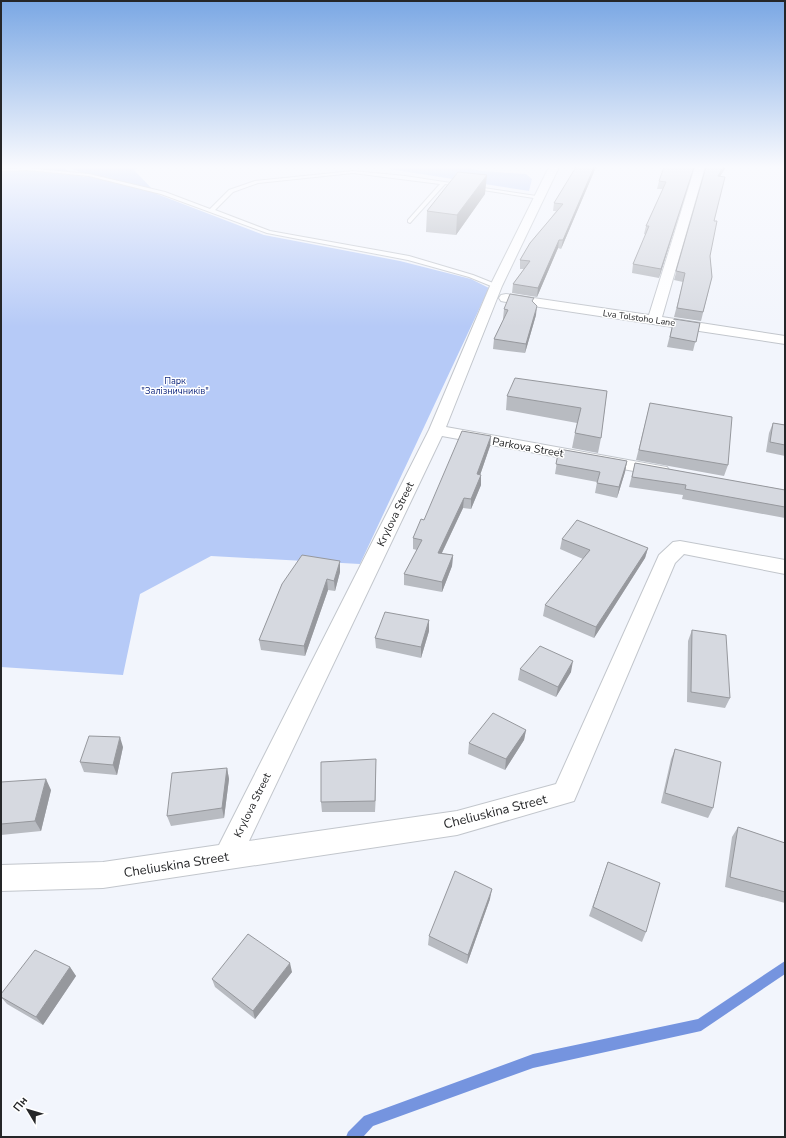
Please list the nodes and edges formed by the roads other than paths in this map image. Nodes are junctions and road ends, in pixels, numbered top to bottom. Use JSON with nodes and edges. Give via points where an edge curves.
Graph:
{"nodes":[{"id":1,"x":236,"y":220,"type":"edge"},
{"id":2,"x":529,"y":220,"type":"edge"},
{"id":3,"x":684,"y":220,"type":"edge"},
{"id":4,"x":494,"y":291,"type":"junction"},
{"id":5,"x":654,"y":320,"type":"junction"},
{"id":6,"x":785,"y":340,"type":"edge"},
{"id":7,"x":436,"y":430,"type":"junction"},
{"id":8,"x":677,"y":474,"type":"edge"},
{"id":9,"x":785,"y":566,"type":"edge"},
{"id":10,"x":227,"y":857,"type":"junction"},
{"id":11,"x":1,"y":878,"type":"edge"}],
"edges":[{"from":1,"to":4,"type":"lane","via":[[269,232],[409,258],[471,276]]},
{"from":2,"to":4,"type":"street","name":"Krylova Street"},
{"from":3,"to":5,"type":"street"},
{"from":4,"to":5,"type":"street","name":"Lva Tolstoho Lane"},
{"from":4,"to":7,"type":"street","name":"Krylova Street"},
{"from":5,"to":6,"type":"street","name":"Lva Tolstoho Lane"},
{"from":7,"to":8,"type":"street","name":"Parkova Street"},
{"from":7,"to":10,"type":"street","name":"Krylova Street"},
{"from":9,"to":10,"type":"street","name":"Cheliuskina Street","via":[[680,547],[666,560],[566,793],[457,823]]},
{"from":10,"to":11,"type":"street","name":"Cheliuskina Street","via":[[103,875]]}]}
